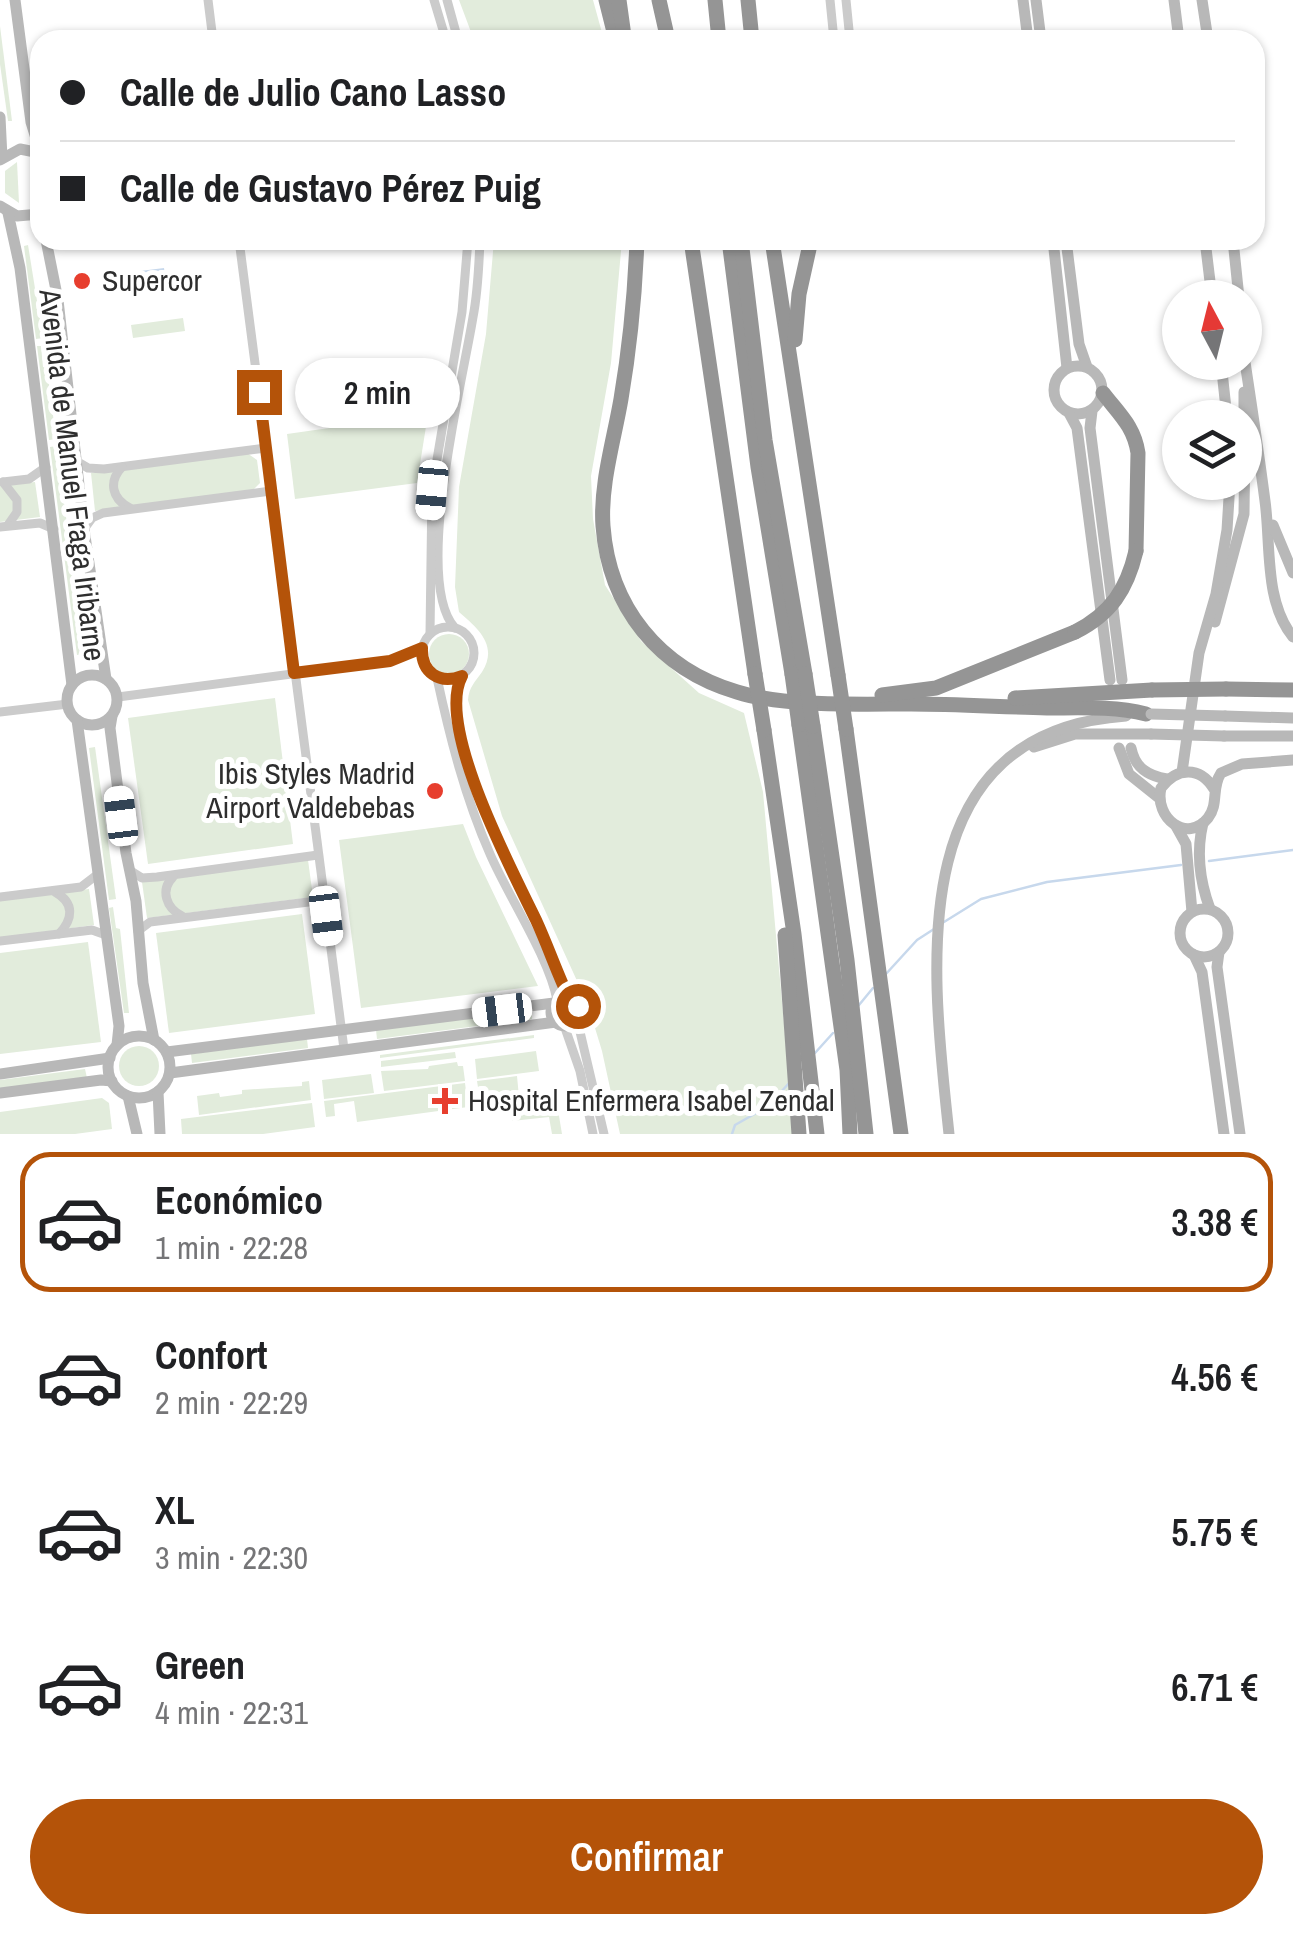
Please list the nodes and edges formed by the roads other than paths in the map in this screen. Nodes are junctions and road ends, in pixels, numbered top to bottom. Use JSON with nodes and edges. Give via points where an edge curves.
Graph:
{"nodes":[{"id":1,"x":15,"y":0,"type":"edge"},
{"id":2,"x":208,"y":0,"type":"edge"},
{"id":3,"x":434,"y":0,"type":"edge"},
{"id":4,"x":446,"y":0,"type":"edge"},
{"id":5,"x":606,"y":0,"type":"edge"},
{"id":6,"x":619,"y":0,"type":"edge"},
{"id":7,"x":662,"y":0,"type":"edge"},
{"id":8,"x":715,"y":0,"type":"edge"},
{"id":9,"x":748,"y":0,"type":"edge"},
{"id":10,"x":830,"y":0,"type":"edge"},
{"id":11,"x":846,"y":0,"type":"edge"},
{"id":12,"x":1022,"y":0,"type":"edge"},
{"id":13,"x":1036,"y":0,"type":"edge"},
{"id":14,"x":1174,"y":0,"type":"edge"},
{"id":15,"x":1202,"y":0,"type":"edge"},
{"id":16,"x":212,"y":30,"type":"edge"},
{"id":17,"x":443,"y":30,"type":"edge"},
{"id":18,"x":455,"y":30,"type":"edge"},
{"id":19,"x":614,"y":30,"type":"edge"},
{"id":20,"x":624,"y":30,"type":"edge"},
{"id":21,"x":666,"y":30,"type":"edge"},
{"id":22,"x":716,"y":30,"type":"edge"},
{"id":23,"x":751,"y":30,"type":"edge"},
{"id":24,"x":833,"y":30,"type":"edge"},
{"id":25,"x":849,"y":30,"type":"edge"},
{"id":26,"x":1026,"y":30,"type":"edge"},
{"id":27,"x":1039,"y":30,"type":"edge"},
{"id":28,"x":1178,"y":30,"type":"edge"},
{"id":29,"x":1206,"y":30,"type":"edge"},
{"id":30,"x":30,"y":108,"type":"edge"},
{"id":31,"x":0,"y":118,"type":"edge"},
{"id":32,"x":30,"y":151,"type":"edge"},
{"id":33,"x":1,"y":159,"type":"edge"},
{"id":34,"x":4,"y":211,"type":"edge"},
{"id":35,"x":30,"y":216,"type":"edge"},
{"id":36,"x":48,"y":250,"type":"edge"},
{"id":37,"x":240,"y":250,"type":"edge"},
{"id":38,"x":467,"y":250,"type":"edge"},
{"id":39,"x":479,"y":250,"type":"edge"},
{"id":40,"x":636,"y":250,"type":"edge"},
{"id":41,"x":693,"y":250,"type":"edge"},
{"id":42,"x":730,"y":250,"type":"edge"},
{"id":43,"x":742,"y":250,"type":"edge"},
{"id":44,"x":774,"y":250,"type":"edge"},
{"id":45,"x":809,"y":250,"type":"edge"},
{"id":46,"x":1054,"y":250,"type":"edge"},
{"id":47,"x":1067,"y":250,"type":"edge"},
{"id":48,"x":1206,"y":250,"type":"edge"},
{"id":49,"x":1234,"y":250,"type":"edge"},
{"id":50,"x":1210,"y":280,"type":"edge"},
{"id":51,"x":1236,"y":280,"type":"edge"},
{"id":52,"x":1087,"y":367,"type":"junction"},
{"id":53,"x":1067,"y":368,"type":"junction"},
{"id":54,"x":1248,"y":380,"type":"edge"},
{"id":55,"x":1103,"y":394,"type":"junction"},
{"id":56,"x":1092,"y":410,"type":"junction"},
{"id":57,"x":1069,"y":412,"type":"junction"},
{"id":58,"x":800,"y":414,"type":"junction"},
{"id":59,"x":266,"y":448,"type":"junction"},
{"id":60,"x":76,"y":461,"type":"junction"},
{"id":61,"x":46,"y":467,"type":"junction"},
{"id":62,"x":122,"y":467,"type":"junction"},
{"id":63,"x":2,"y":483,"type":"edge"},
{"id":64,"x":271,"y":490,"type":"junction"},
{"id":65,"x":1229,"y":500,"type":"edge"},
{"id":66,"x":1244,"y":500,"type":"edge"},
{"id":67,"x":1266,"y":506,"type":"junction"},
{"id":68,"x":131,"y":509,"type":"junction"},
{"id":69,"x":3,"y":527,"type":"edge"},
{"id":70,"x":54,"y":529,"type":"junction"},
{"id":71,"x":84,"y":529,"type":"junction"},
{"id":72,"x":1293,"y":573,"type":"edge"},
{"id":73,"x":456,"y":628,"type":"junction"},
{"id":74,"x":430,"y":634,"type":"junction"},
{"id":75,"x":1293,"y":637,"type":"edge"},
{"id":76,"x":422,"y":648,"type":"junction"},
{"id":77,"x":390,"y":661,"type":"junction"},
{"id":78,"x":424,"y":665,"type":"junction"},
{"id":79,"x":294,"y":673,"type":"junction"},
{"id":80,"x":1197,"y":673,"type":"junction"},
{"id":81,"x":798,"y":674,"type":"junction"},
{"id":82,"x":462,"y":676,"type":"junction"},
{"id":83,"x":437,"y":678,"type":"junction"},
{"id":84,"x":106,"y":679,"type":"junction"},
{"id":85,"x":72,"y":685,"type":"junction"},
{"id":86,"x":1293,"y":690,"type":"edge"},
{"id":87,"x":118,"y":697,"type":"junction"},
{"id":88,"x":824,"y":702,"type":"junction"},
{"id":89,"x":68,"y":704,"type":"junction"},
{"id":90,"x":936,"y":704,"type":"junction"},
{"id":91,"x":0,"y":712,"type":"edge"},
{"id":92,"x":1148,"y":714,"type":"junction"},
{"id":93,"x":112,"y":716,"type":"junction"},
{"id":94,"x":1293,"y":718,"type":"edge"},
{"id":95,"x":77,"y":720,"type":"junction"},
{"id":96,"x":806,"y":726,"type":"junction"},
{"id":97,"x":1293,"y":736,"type":"edge"},
{"id":98,"x":1293,"y":760,"type":"edge"},
{"id":99,"x":997,"y":770,"type":"junction"},
{"id":100,"x":1182,"y":772,"type":"junction"},
{"id":101,"x":1168,"y":779,"type":"junction"},
{"id":102,"x":1214,"y":789,"type":"junction"},
{"id":103,"x":1159,"y":798,"type":"junction"},
{"id":104,"x":1203,"y":823,"type":"junction"},
{"id":105,"x":1176,"y":826,"type":"junction"},
{"id":106,"x":318,"y":855,"type":"junction"},
{"id":107,"x":131,"y":871,"type":"junction"},
{"id":108,"x":98,"y":874,"type":"junction"},
{"id":109,"x":176,"y":875,"type":"junction"},
{"id":110,"x":53,"y":891,"type":"junction"},
{"id":111,"x":0,"y":898,"type":"edge"},
{"id":112,"x":324,"y":900,"type":"junction"},
{"id":113,"x":1210,"y":909,"type":"junction"},
{"id":114,"x":1192,"y":912,"type":"junction"},
{"id":115,"x":184,"y":918,"type":"junction"},
{"id":116,"x":58,"y":934,"type":"junction"},
{"id":117,"x":137,"y":934,"type":"junction"},
{"id":118,"x":106,"y":935,"type":"junction"},
{"id":119,"x":0,"y":941,"type":"edge"},
{"id":120,"x":1219,"y":952,"type":"junction"},
{"id":121,"x":1194,"y":955,"type":"junction"},
{"id":122,"x":560,"y":1000,"type":"junction"},
{"id":123,"x":577,"y":1019,"type":"junction"},
{"id":124,"x":560,"y":1024,"type":"junction"},
{"id":125,"x":798,"y":1028,"type":"junction"},
{"id":126,"x":341,"y":1030,"type":"junction"},
{"id":127,"x":154,"y":1040,"type":"junction"},
{"id":128,"x":117,"y":1045,"type":"junction"},
{"id":129,"x":344,"y":1049,"type":"junction"},
{"id":130,"x":166,"y":1052,"type":"junction"},
{"id":131,"x":110,"y":1058,"type":"junction"},
{"id":132,"x":854,"y":1069,"type":"junction"},
{"id":133,"x":170,"y":1073,"type":"junction"},
{"id":134,"x":0,"y":1074,"type":"edge"},
{"id":135,"x":112,"y":1082,"type":"junction"},
{"id":136,"x":158,"y":1092,"type":"junction"},
{"id":137,"x":0,"y":1093,"type":"edge"},
{"id":138,"x":128,"y":1096,"type":"junction"},
{"id":139,"x":136,"y":1134,"type":"edge"},
{"id":140,"x":160,"y":1134,"type":"edge"},
{"id":141,"x":593,"y":1134,"type":"edge"},
{"id":142,"x":604,"y":1134,"type":"edge"},
{"id":143,"x":799,"y":1134,"type":"edge"},
{"id":144,"x":817,"y":1134,"type":"edge"},
{"id":145,"x":850,"y":1134,"type":"edge"},
{"id":146,"x":866,"y":1134,"type":"edge"},
{"id":147,"x":900,"y":1134,"type":"edge"},
{"id":148,"x":949,"y":1134,"type":"edge"},
{"id":149,"x":1224,"y":1134,"type":"edge"},
{"id":150,"x":1240,"y":1134,"type":"edge"}],
"edges":[{"from":1,"to":30,"type":"street"},
{"from":2,"to":16,"type":"street"},
{"from":3,"to":17,"type":"street"},
{"from":4,"to":18,"type":"street"},
{"from":5,"to":19,"type":"highway"},
{"from":6,"to":20,"type":"highway"},
{"from":7,"to":21,"type":"highway"},
{"from":8,"to":22,"type":"highway"},
{"from":9,"to":23,"type":"highway"},
{"from":10,"to":24,"type":"street"},
{"from":11,"to":25,"type":"street"},
{"from":12,"to":26,"type":"street"},
{"from":13,"to":27,"type":"street"},
{"from":14,"to":28,"type":"street"},
{"from":15,"to":29,"type":"street"},
{"from":31,"to":33,"type":"street"},
{"from":32,"to":33,"type":"street"},
{"from":34,"to":35,"type":"street"},
{"from":34,"to":61,"type":"street","name":"Avenida de Manuel Fraga Iribarne","via":[[17,243]]},
{"from":36,"to":60,"type":"street","name":"Avenida de Manuel Fraga Iribarne"},
{"from":37,"to":59,"type":"street"},
{"from":38,"to":74,"type":"street","via":[[429,522]]},
{"from":39,"to":73,"type":"street","via":[[442,490],[441,598]]},
{"from":40,"to":88,"type":"highway","via":[[629,353],[603,524],[620,598],[656,647],[694,675],[740,694]]},
{"from":41,"to":125,"type":"highway","bridge":true,"via":[[764,730]]},
{"from":42,"to":81,"type":"highway","via":[[756,449]]},
{"from":43,"to":81,"type":"highway"},
{"from":44,"to":58,"type":"highway"},
{"from":45,"to":58,"type":"highway","via":[[794,342]]},
{"from":46,"to":53,"type":"street"},
{"from":47,"to":52,"type":"street"},
{"from":48,"to":50,"type":"street"},
{"from":49,"to":51,"type":"street"},
{"from":52,"to":53,"type":"street"},
{"from":52,"to":55,"type":"street","via":[[1100,378]]},
{"from":53,"to":57,"type":"street","via":[[1054,391]]},
{"from":54,"to":67,"type":"street"},
{"from":55,"to":56,"type":"street"},
{"from":55,"to":88,"type":"highway","bridge":true,"via":[[1136,438],[1136,551],[1130,576],[1108,611],[1075,632],[936,688]]},
{"from":56,"to":57,"type":"street"},
{"from":56,"to":57,"type":"street","via":[[1116,680],[1077,428]]},
{"from":58,"to":147,"type":"highway","bridge":true},
{"from":59,"to":62,"type":"street"},
{"from":59,"to":64,"type":"street"},
{"from":60,"to":62,"type":"street","via":[[95,469]]},
{"from":60,"to":71,"type":"street","name":"Avenida de Manuel Fraga Iribarne"},
{"from":61,"to":63,"type":"street","via":[[29,479]]},
{"from":61,"to":70,"type":"street","name":"Avenida de Manuel Fraga Iribarne"},
{"from":62,"to":68,"type":"street","via":[[114,493]]},
{"from":63,"to":69,"type":"street","via":[[18,506]]},
{"from":64,"to":68,"type":"street"},
{"from":64,"to":79,"type":"street"},
{"from":65,"to":80,"type":"street"},
{"from":66,"to":80,"type":"street","via":[[1224,596]]},
{"from":67,"to":72,"type":"street"},
{"from":67,"to":75,"type":"street","via":[[1275,596]]},
{"from":68,"to":71,"type":"street","via":[[98,514]]},
{"from":69,"to":70,"type":"street","via":[[40,523]]},
{"from":70,"to":85,"type":"street","name":"Avenida de Manuel Fraga Iribarne"},
{"from":71,"to":84,"type":"street","name":"Avenida de Manuel Fraga Iribarne"},
{"from":73,"to":74,"type":"street"},
{"from":73,"to":82,"type":"street","via":[[474,646],[473,663]]},
{"from":74,"to":76,"type":"street"},
{"from":76,"to":77,"type":"street"},
{"from":76,"to":78,"type":"street"},
{"from":77,"to":78,"type":"street"},
{"from":77,"to":79,"type":"street"},
{"from":78,"to":83,"type":"street"},
{"from":79,"to":87,"type":"street"},
{"from":79,"to":106,"type":"street"},
{"from":80,"to":100,"type":"street"},
{"from":81,"to":96,"type":"highway","bridge":true},
{"from":82,"to":83,"type":"street"},
{"from":82,"to":122,"type":"street","via":[[454,701],[477,790]]},
{"from":83,"to":122,"type":"street","via":[[466,793],[490,856]]},
{"from":84,"to":85,"type":"street","via":[[84,676]]},
{"from":84,"to":87,"type":"street"},
{"from":85,"to":89,"type":"street"},
{"from":86,"to":90,"type":"highway","bridge":true,"via":[[1152,690]]},
{"from":87,"to":93,"type":"street"},
{"from":88,"to":90,"type":"highway"},
{"from":89,"to":91,"type":"street"},
{"from":89,"to":95,"type":"street"},
{"from":90,"to":92,"type":"highway"},
{"from":92,"to":94,"type":"street","bridge":true},
{"from":92,"to":99,"type":"street","via":[[1054,728]]},
{"from":93,"to":95,"type":"street","via":[[96,725]]},
{"from":93,"to":107,"type":"street"},
{"from":95,"to":108,"type":"street"},
{"from":96,"to":132,"type":"highway","via":[[836,979]]},
{"from":96,"to":132,"type":"highway","via":[[847,960]]},
{"from":97,"to":99,"type":"street","bridge":true,"via":[[1086,733],[1040,743]]},
{"from":98,"to":102,"type":"street","via":[[1233,766]]},
{"from":99,"to":148,"type":"street","via":[[973,802],[938,899],[938,1028]]},
{"from":100,"to":101,"type":"street"},
{"from":100,"to":102,"type":"street","via":[[1202,775]]},
{"from":101,"to":103,"type":"street"},
{"from":101,"to":103,"type":"street","via":[[1140,768],[1125,748],[1129,774]]},
{"from":102,"to":104,"type":"street","via":[[1216,802]]},
{"from":103,"to":105,"type":"street"},
{"from":104,"to":105,"type":"street"},
{"from":104,"to":113,"type":"street","via":[[1198,843]]},
{"from":105,"to":114,"type":"street","via":[[1186,844]]},
{"from":106,"to":109,"type":"street"},
{"from":106,"to":112,"type":"street"},
{"from":107,"to":109,"type":"street","via":[[146,878]]},
{"from":107,"to":117,"type":"street"},
{"from":108,"to":110,"type":"street","via":[[86,885]]},
{"from":108,"to":118,"type":"street"},
{"from":109,"to":115,"type":"street","via":[[166,898]]},
{"from":110,"to":111,"type":"street"},
{"from":110,"to":116,"type":"street","via":[[70,910]]},
{"from":112,"to":115,"type":"street"},
{"from":112,"to":126,"type":"street"},
{"from":113,"to":114,"type":"street"},
{"from":113,"to":120,"type":"street","via":[[1228,931]]},
{"from":114,"to":121,"type":"street","via":[[1180,938]]},
{"from":115,"to":117,"type":"street","via":[[150,922]]},
{"from":116,"to":118,"type":"street"},
{"from":116,"to":119,"type":"street"},
{"from":117,"to":127,"type":"street"},
{"from":118,"to":128,"type":"street"},
{"from":120,"to":121,"type":"street"},
{"from":120,"to":150,"type":"street"},
{"from":121,"to":149,"type":"street","via":[[1202,972]]},
{"from":122,"to":123,"type":"street","via":[[578,1006]]},
{"from":122,"to":124,"type":"street","via":[[552,1015]]},
{"from":122,"to":126,"type":"street"},
{"from":123,"to":124,"type":"street"},
{"from":123,"to":142,"type":"street"},
{"from":124,"to":129,"type":"street"},
{"from":124,"to":141,"type":"street","via":[[580,1071]]},
{"from":125,"to":143,"type":"highway"},
{"from":125,"to":144,"type":"highway"},
{"from":126,"to":129,"type":"street"},
{"from":126,"to":130,"type":"street"},
{"from":127,"to":128,"type":"street","via":[[136,1036]]},
{"from":127,"to":130,"type":"street"},
{"from":128,"to":131,"type":"street"},
{"from":129,"to":133,"type":"street"},
{"from":130,"to":133,"type":"street"},
{"from":131,"to":134,"type":"street"},
{"from":131,"to":135,"type":"street"},
{"from":132,"to":145,"type":"highway"},
{"from":132,"to":146,"type":"highway"},
{"from":133,"to":136,"type":"street"},
{"from":135,"to":137,"type":"street"},
{"from":135,"to":138,"type":"street"},
{"from":136,"to":138,"type":"street"},
{"from":136,"to":140,"type":"street"},
{"from":138,"to":139,"type":"street"}]}
